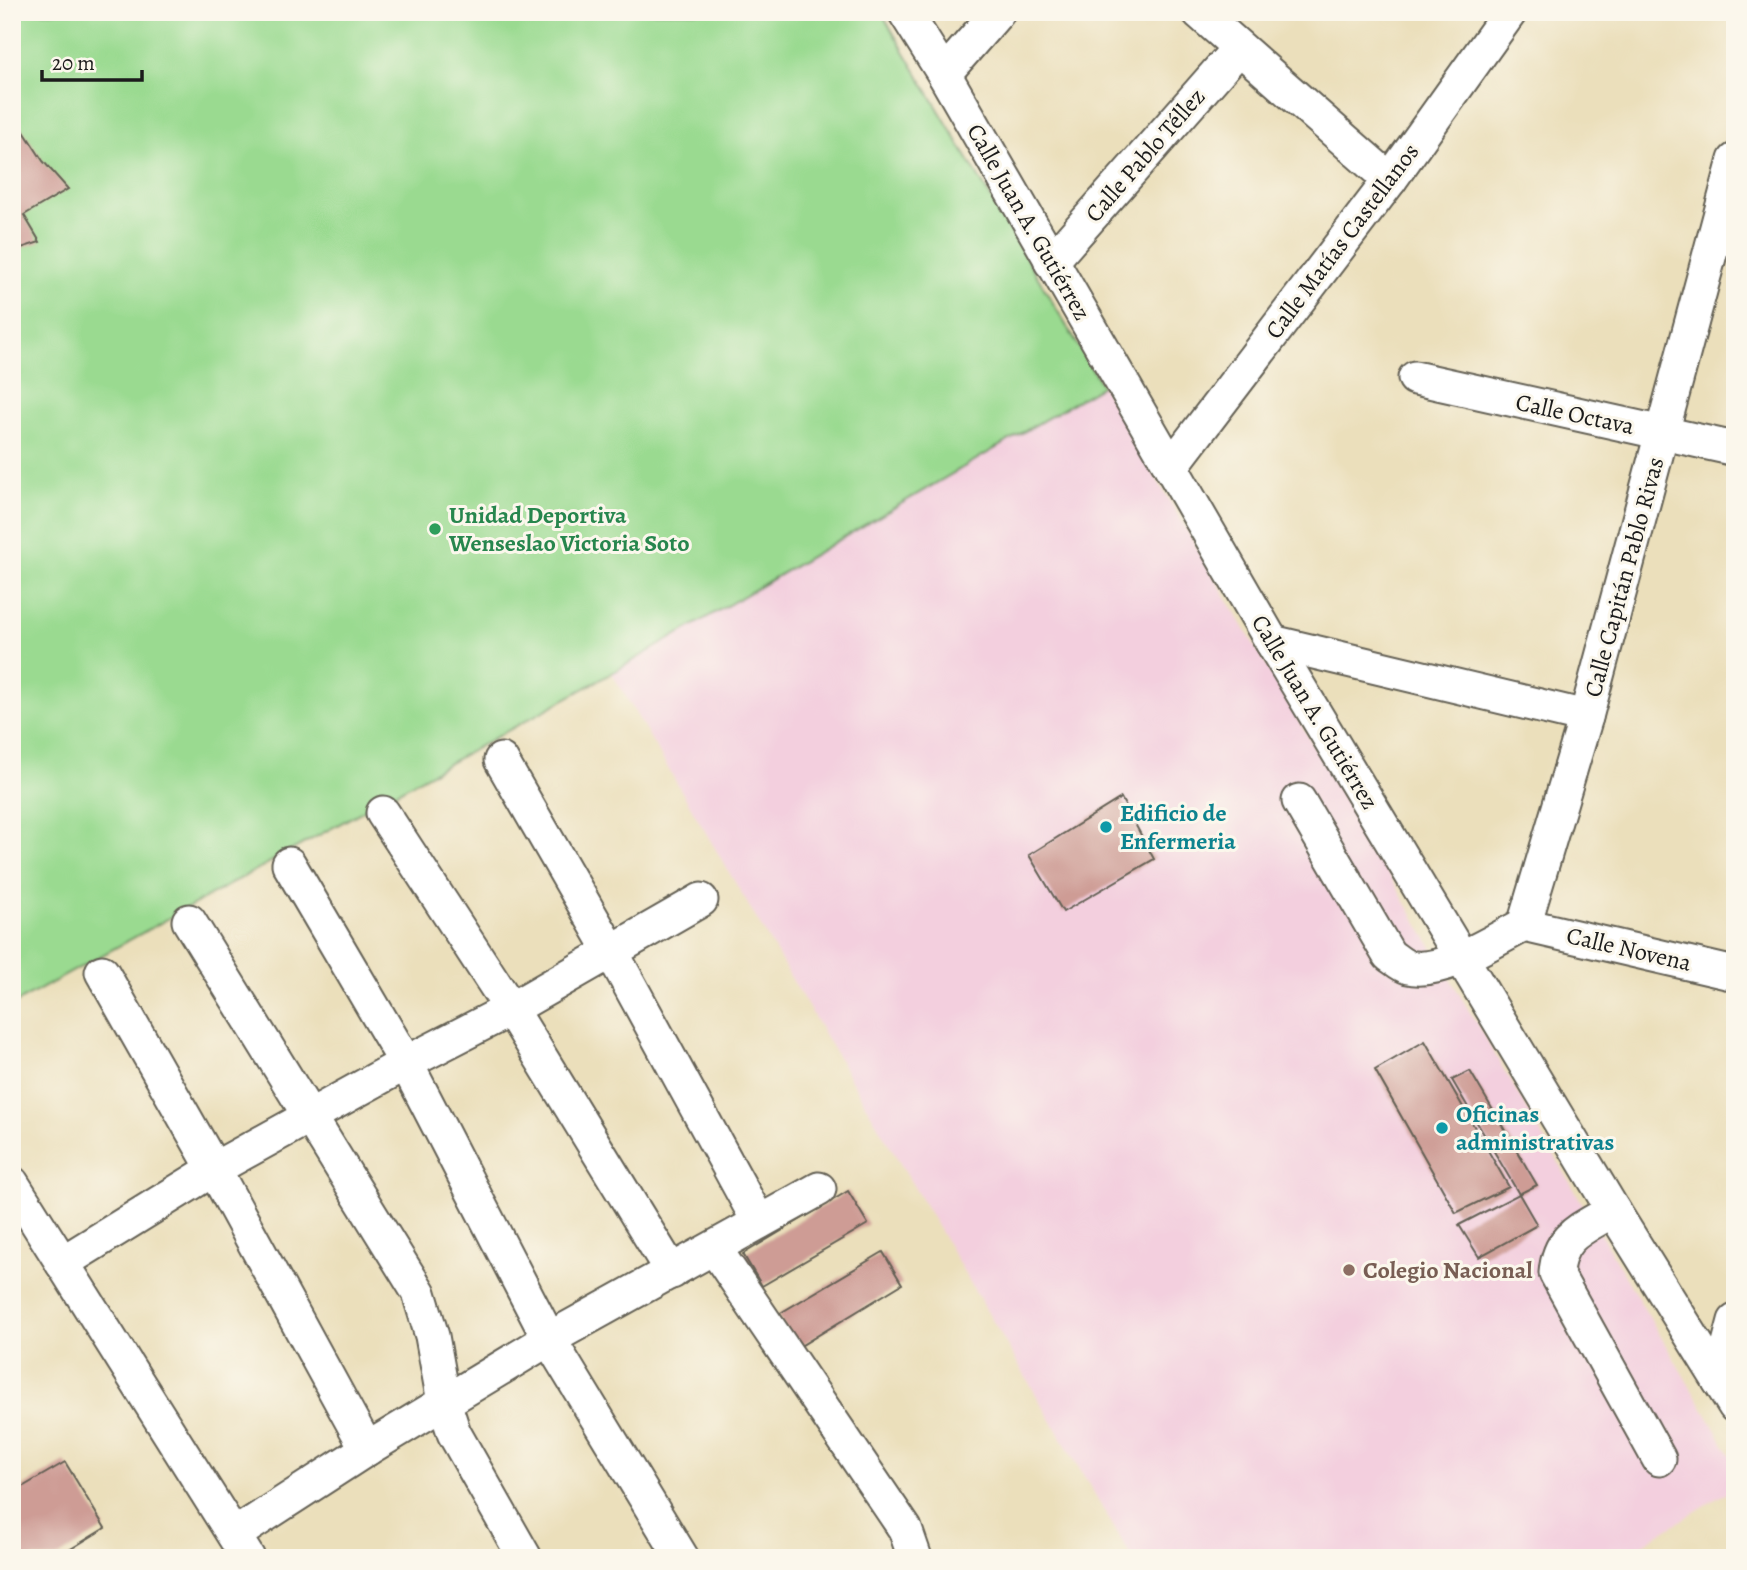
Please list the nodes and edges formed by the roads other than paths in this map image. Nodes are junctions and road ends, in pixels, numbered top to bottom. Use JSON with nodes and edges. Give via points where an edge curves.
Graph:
{"nodes":[{"id":1,"x":905,"y":12,"type":"edge"},
{"id":2,"x":998,"y":12,"type":"edge"},
{"id":3,"x":1199,"y":12,"type":"edge"},
{"id":4,"x":1509,"y":13,"type":"edge"},
{"id":5,"x":1239,"y":48,"type":"junction"},
{"id":6,"x":944,"y":74,"type":"junction"},
{"id":7,"x":1735,"y":160,"type":"edge"},
{"id":8,"x":1390,"y":180,"type":"junction"},
{"id":9,"x":1051,"y":262,"type":"junction"},
{"id":10,"x":1415,"y":379,"type":"dead end"},
{"id":11,"x":1662,"y":433,"type":"junction"},
{"id":12,"x":1735,"y":449,"type":"edge"},
{"id":13,"x":1171,"y":467,"type":"junction"},
{"id":14,"x":1272,"y":642,"type":"junction"},
{"id":15,"x":1586,"y":717,"type":"junction"},
{"id":16,"x":501,"y":760,"type":"dead end"},
{"id":17,"x":1299,"y":801,"type":"dead end"},
{"id":18,"x":383,"y":813,"type":"dead end"},
{"id":19,"x":289,"y":864,"type":"dead end"},
{"id":20,"x":701,"y":900,"type":"dead end"},
{"id":21,"x":189,"y":921,"type":"dead end"},
{"id":22,"x":1524,"y":925,"type":"junction"},
{"id":23,"x":611,"y":951,"type":"junction"},
{"id":24,"x":1462,"y":957,"type":"junction"},
{"id":25,"x":102,"y":972,"type":"dead end"},
{"id":26,"x":1735,"y":974,"type":"edge"},
{"id":27,"x":511,"y":1009,"type":"junction"},
{"id":28,"x":405,"y":1063,"type":"junction"},
{"id":29,"x":310,"y":1118,"type":"junction"},
{"id":30,"x":214,"y":1169,"type":"junction"},
{"id":31,"x":12,"y":1183,"type":"edge"},
{"id":32,"x":819,"y":1189,"type":"dead end"},
{"id":33,"x":1613,"y":1210,"type":"junction"},
{"id":34,"x":759,"y":1222,"type":"junction"},
{"id":35,"x":715,"y":1249,"type":"junction"},
{"id":36,"x":62,"y":1263,"type":"junction"},
{"id":37,"x":672,"y":1272,"type":"junction"},
{"id":38,"x":1735,"y":1321,"type":"edge"},
{"id":39,"x":549,"y":1339,"type":"junction"},
{"id":40,"x":1727,"y":1393,"type":"edge"},
{"id":41,"x":444,"y":1402,"type":"junction"},
{"id":42,"x":367,"y":1449,"type":"junction"},
{"id":43,"x":1659,"y":1459,"type":"dead end"},
{"id":44,"x":241,"y":1546,"type":"edge"},
{"id":45,"x":525,"y":1558,"type":"edge"},
{"id":46,"x":682,"y":1558,"type":"edge"},
{"id":47,"x":915,"y":1558,"type":"edge"}],
"edges":[{"from":1,"to":6,"type":"street","name":"Calle Juan A. Gutiérrez"},
{"from":2,"to":6,"type":"street"},
{"from":3,"to":5,"type":"street"},
{"from":4,"to":8,"type":"street","name":"Calle Matías Castellanos"},
{"from":5,"to":8,"type":"street"},
{"from":5,"to":9,"type":"street","name":"Calle Pablo Téllez"},
{"from":6,"to":9,"type":"street","name":"Calle Juan A. Gutiérrez"},
{"from":7,"to":11,"type":"street","name":"Calle Capitán Pablo Rivas"},
{"from":8,"to":13,"type":"street","name":"Calle Matías Castellanos"},
{"from":9,"to":13,"type":"street","name":"Calle Juan A. Gutiérrez"},
{"from":10,"to":11,"type":"street","name":"Calle Octava"},
{"from":11,"to":12,"type":"street","name":"Calle Octava"},
{"from":11,"to":15,"type":"street","name":"Calle Capitán Pablo Rivas"},
{"from":13,"to":14,"type":"street","name":"Calle Juan A. Gutiérrez"},
{"from":14,"to":15,"type":"street"},
{"from":14,"to":24,"type":"street","name":"Calle Juan A. Gutiérrez"},
{"from":15,"to":22,"type":"street","name":"Calle Capitán Pablo Rivas"},
{"from":16,"to":23,"type":"street"},
{"from":17,"to":24,"type":"street","via":[[1389,955],[1405,966],[1427,969]]},
{"from":18,"to":27,"type":"street"},
{"from":19,"to":28,"type":"street"},
{"from":20,"to":23,"type":"street"},
{"from":21,"to":29,"type":"street"},
{"from":22,"to":24,"type":"street"},
{"from":22,"to":26,"type":"street","name":"Calle Novena"},
{"from":23,"to":27,"type":"street"},
{"from":23,"to":34,"type":"street"},
{"from":24,"to":33,"type":"street","name":"Calle Juan A. Gutiérrez"},
{"from":25,"to":30,"type":"street"},
{"from":27,"to":28,"type":"street"},
{"from":27,"to":37,"type":"street"},
{"from":28,"to":29,"type":"street"},
{"from":28,"to":39,"type":"street"},
{"from":29,"to":30,"type":"street"},
{"from":29,"to":41,"type":"street","via":[[419,1293]]},
{"from":30,"to":36,"type":"street"},
{"from":30,"to":42,"type":"street"},
{"from":31,"to":36,"type":"street"},
{"from":32,"to":34,"type":"street"},
{"from":33,"to":40,"type":"street","name":"Calle Juan A. Gutiérrez"},
{"from":33,"to":43,"type":"street","via":[[1566,1240],[1557,1256],[1556,1273]]},
{"from":34,"to":35,"type":"street"},
{"from":35,"to":37,"type":"street"},
{"from":35,"to":47,"type":"street","via":[[905,1530]]},
{"from":36,"to":44,"type":"street"},
{"from":37,"to":39,"type":"street"},
{"from":38,"to":40,"type":"street"},
{"from":39,"to":41,"type":"street"},
{"from":39,"to":46,"type":"street"},
{"from":41,"to":42,"type":"street"},
{"from":41,"to":45,"type":"street","via":[[453,1433]]},
{"from":42,"to":44,"type":"street"}]}
